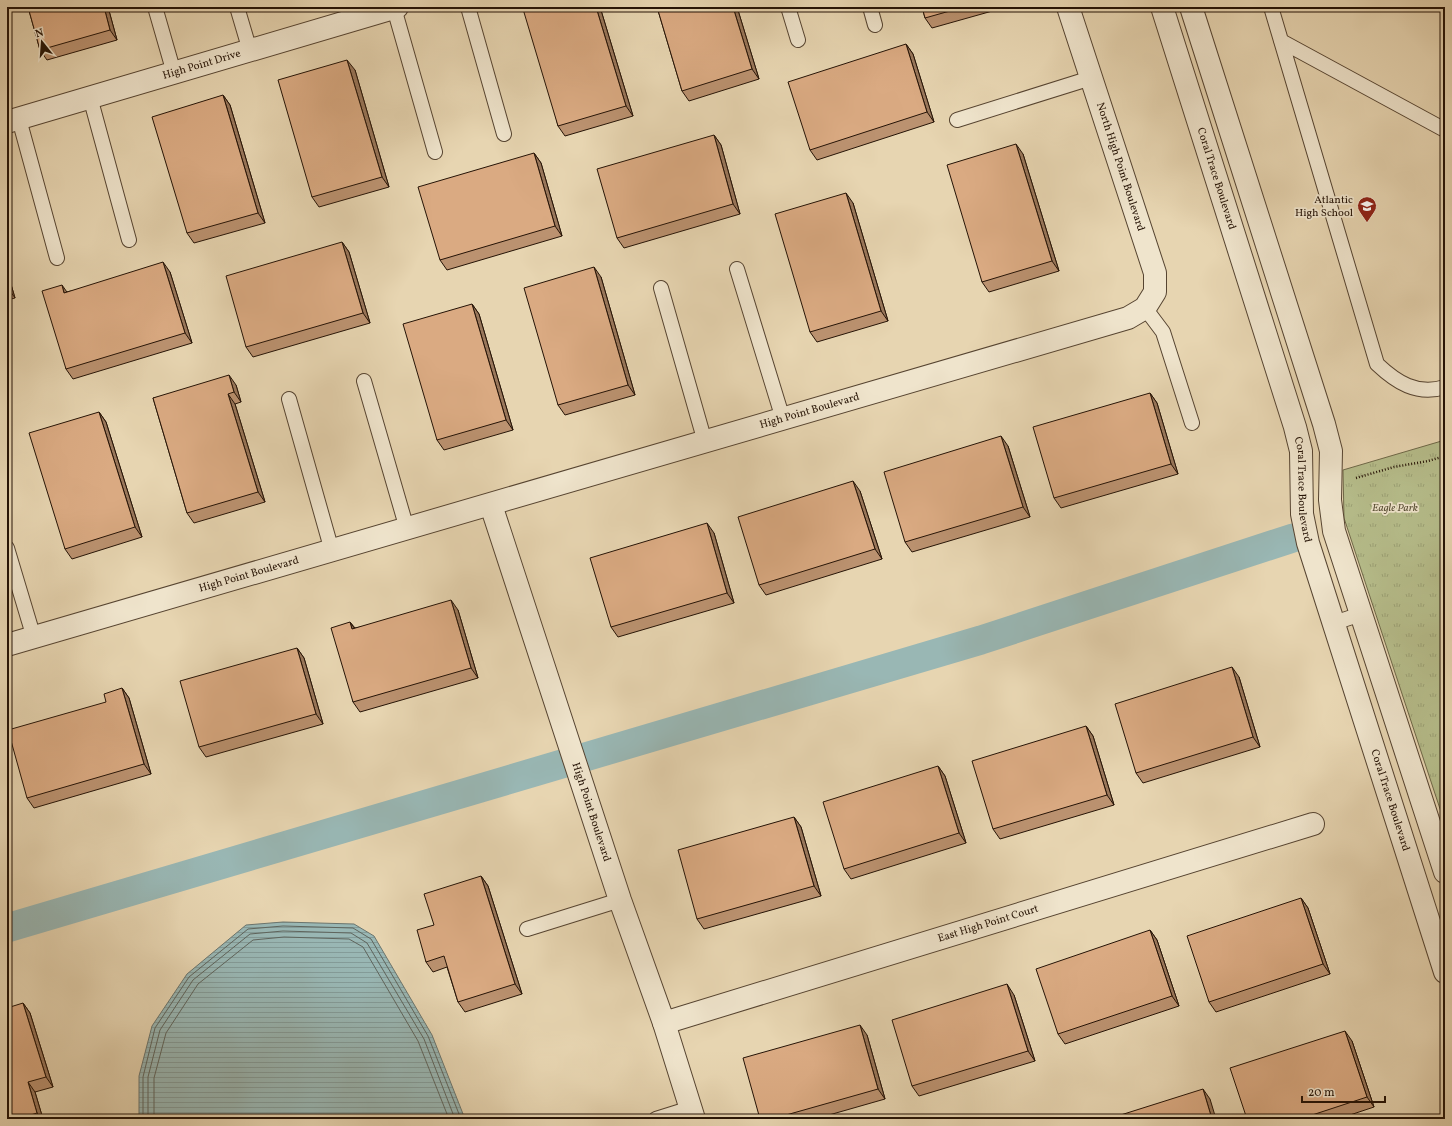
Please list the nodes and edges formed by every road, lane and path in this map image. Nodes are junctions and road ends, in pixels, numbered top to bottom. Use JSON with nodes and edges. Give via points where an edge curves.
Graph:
{"nodes":[{"id":1,"x":155,"y":7,"type":"edge"},
{"id":2,"x":237,"y":7,"type":"edge"},
{"id":3,"x":396,"y":7,"type":"edge"},
{"id":4,"x":468,"y":7,"type":"edge"},
{"id":5,"x":788,"y":7,"type":"edge"},
{"id":6,"x":870,"y":7,"type":"edge"},
{"id":7,"x":1068,"y":7,"type":"edge"},
{"id":8,"x":1162,"y":7,"type":"edge"},
{"id":9,"x":1191,"y":7,"type":"edge"},
{"id":10,"x":1271,"y":7,"type":"edge"},
{"id":11,"x":875,"y":25,"type":"dead end"},
{"id":12,"x":798,"y":40,"type":"dead end"},
{"id":13,"x":1281,"y":41,"type":"junction"},
{"id":14,"x":250,"y":50,"type":"junction"},
{"id":15,"x":174,"y":73,"type":"junction"},
{"id":16,"x":1091,"y":78,"type":"junction"},
{"id":17,"x":90,"y":97,"type":"junction"},
{"id":18,"x":958,"y":120,"type":"dead end"},
{"id":19,"x":13,"y":121,"type":"edge"},
{"id":20,"x":1445,"y":130,"type":"edge"},
{"id":21,"x":504,"y":134,"type":"dead end"},
{"id":22,"x":435,"y":152,"type":"dead end"},
{"id":23,"x":129,"y":240,"type":"dead end"},
{"id":24,"x":57,"y":258,"type":"dead end"},
{"id":25,"x":737,"y":268,"type":"dead end"},
{"id":26,"x":661,"y":288,"type":"dead end"},
{"id":27,"x":1137,"y":313,"type":"junction"},
{"id":28,"x":364,"y":381,"type":"dead end"},
{"id":29,"x":1445,"y":387,"type":"edge"},
{"id":30,"x":289,"y":399,"type":"dead end"},
{"id":31,"x":783,"y":419,"type":"junction"},
{"id":32,"x":1192,"y":423,"type":"dead end"},
{"id":33,"x":705,"y":442,"type":"junction"},
{"id":34,"x":1445,"y":456,"type":"edge"},
{"id":35,"x":1354,"y":479,"type":"dead end"},
{"id":36,"x":491,"y":504,"type":"junction"},
{"id":37,"x":407,"y":529,"type":"junction"},
{"id":38,"x":7,"y":548,"type":"edge"},
{"id":39,"x":332,"y":551,"type":"junction"},
{"id":40,"x":1361,"y":614,"type":"junction"},
{"id":41,"x":1334,"y":623,"type":"junction"},
{"id":42,"x":34,"y":638,"type":"junction"},
{"id":43,"x":7,"y":645,"type":"edge"},
{"id":44,"x":1313,"y":824,"type":"dead end"},
{"id":45,"x":1445,"y":872,"type":"edge"},
{"id":46,"x":620,"y":900,"type":"junction"},
{"id":47,"x":528,"y":929,"type":"dead end"},
{"id":48,"x":1445,"y":972,"type":"edge"},
{"id":49,"x":664,"y":1023,"type":"junction"},
{"id":50,"x":692,"y":1114,"type":"edge"},
{"id":51,"x":656,"y":1119,"type":"edge"}],
"edges":[{"from":1,"to":15,"type":"lane"},
{"from":2,"to":14,"type":"lane"},
{"from":3,"to":14,"type":"street","name":"High Point Drive"},
{"from":3,"to":22,"type":"lane"},
{"from":4,"to":21,"type":"lane"},
{"from":5,"to":12,"type":"lane"},
{"from":6,"to":11,"type":"lane"},
{"from":7,"to":16,"type":"street","name":"North High Point Boulevard"},
{"from":8,"to":41,"type":"street","name":"Coral Trace Boulevard","via":[[1295,427],[1301,451],[1302,514],[1308,543]]},
{"from":9,"to":40,"type":"street","via":[[1324,424],[1330,450],[1330,500],[1334,531]]},
{"from":10,"to":13,"type":"lane"},
{"from":13,"to":20,"type":"lane"},
{"from":13,"to":29,"type":"lane","via":[[1376,364],[1391,377],[1410,387]]},
{"from":14,"to":15,"type":"street","name":"High Point Drive"},
{"from":15,"to":17,"type":"street","name":"High Point Drive"},
{"from":16,"to":18,"type":"lane"},
{"from":16,"to":27,"type":"street","name":"North High Point Boulevard","via":[[1154,272],[1155,292]]},
{"from":17,"to":19,"type":"street","name":"High Point Drive"},
{"from":17,"to":23,"type":"lane"},
{"from":19,"to":24,"type":"lane"},
{"from":25,"to":31,"type":"lane"},
{"from":26,"to":33,"type":"lane"},
{"from":27,"to":31,"type":"street","name":"High Point Boulevard"},
{"from":27,"to":32,"type":"lane","via":[[1163,332]]},
{"from":28,"to":37,"type":"lane"},
{"from":30,"to":39,"type":"lane"},
{"from":31,"to":33,"type":"street","name":"High Point Boulevard"},
{"from":33,"to":36,"type":"street","name":"High Point Boulevard"},
{"from":34,"to":35,"type":"path"},
{"from":36,"to":37,"type":"street","name":"High Point Boulevard"},
{"from":36,"to":46,"type":"street","name":"High Point Boulevard"},
{"from":37,"to":39,"type":"street","name":"High Point Boulevard"},
{"from":38,"to":42,"type":"lane"},
{"from":39,"to":42,"type":"street","name":"High Point Boulevard"},
{"from":40,"to":41,"type":"lane"},
{"from":40,"to":45,"type":"street"},
{"from":41,"to":48,"type":"street","name":"Coral Trace Boulevard"},
{"from":42,"to":43,"type":"street","name":"High Point Boulevard"},
{"from":44,"to":49,"type":"street","name":"East High Point Court"},
{"from":46,"to":47,"type":"lane"},
{"from":46,"to":49,"type":"street","name":"High Point Boulevard"},
{"from":49,"to":50,"type":"street","name":"High Point Boulevard"},
{"from":50,"to":51,"type":"lane"}]}
